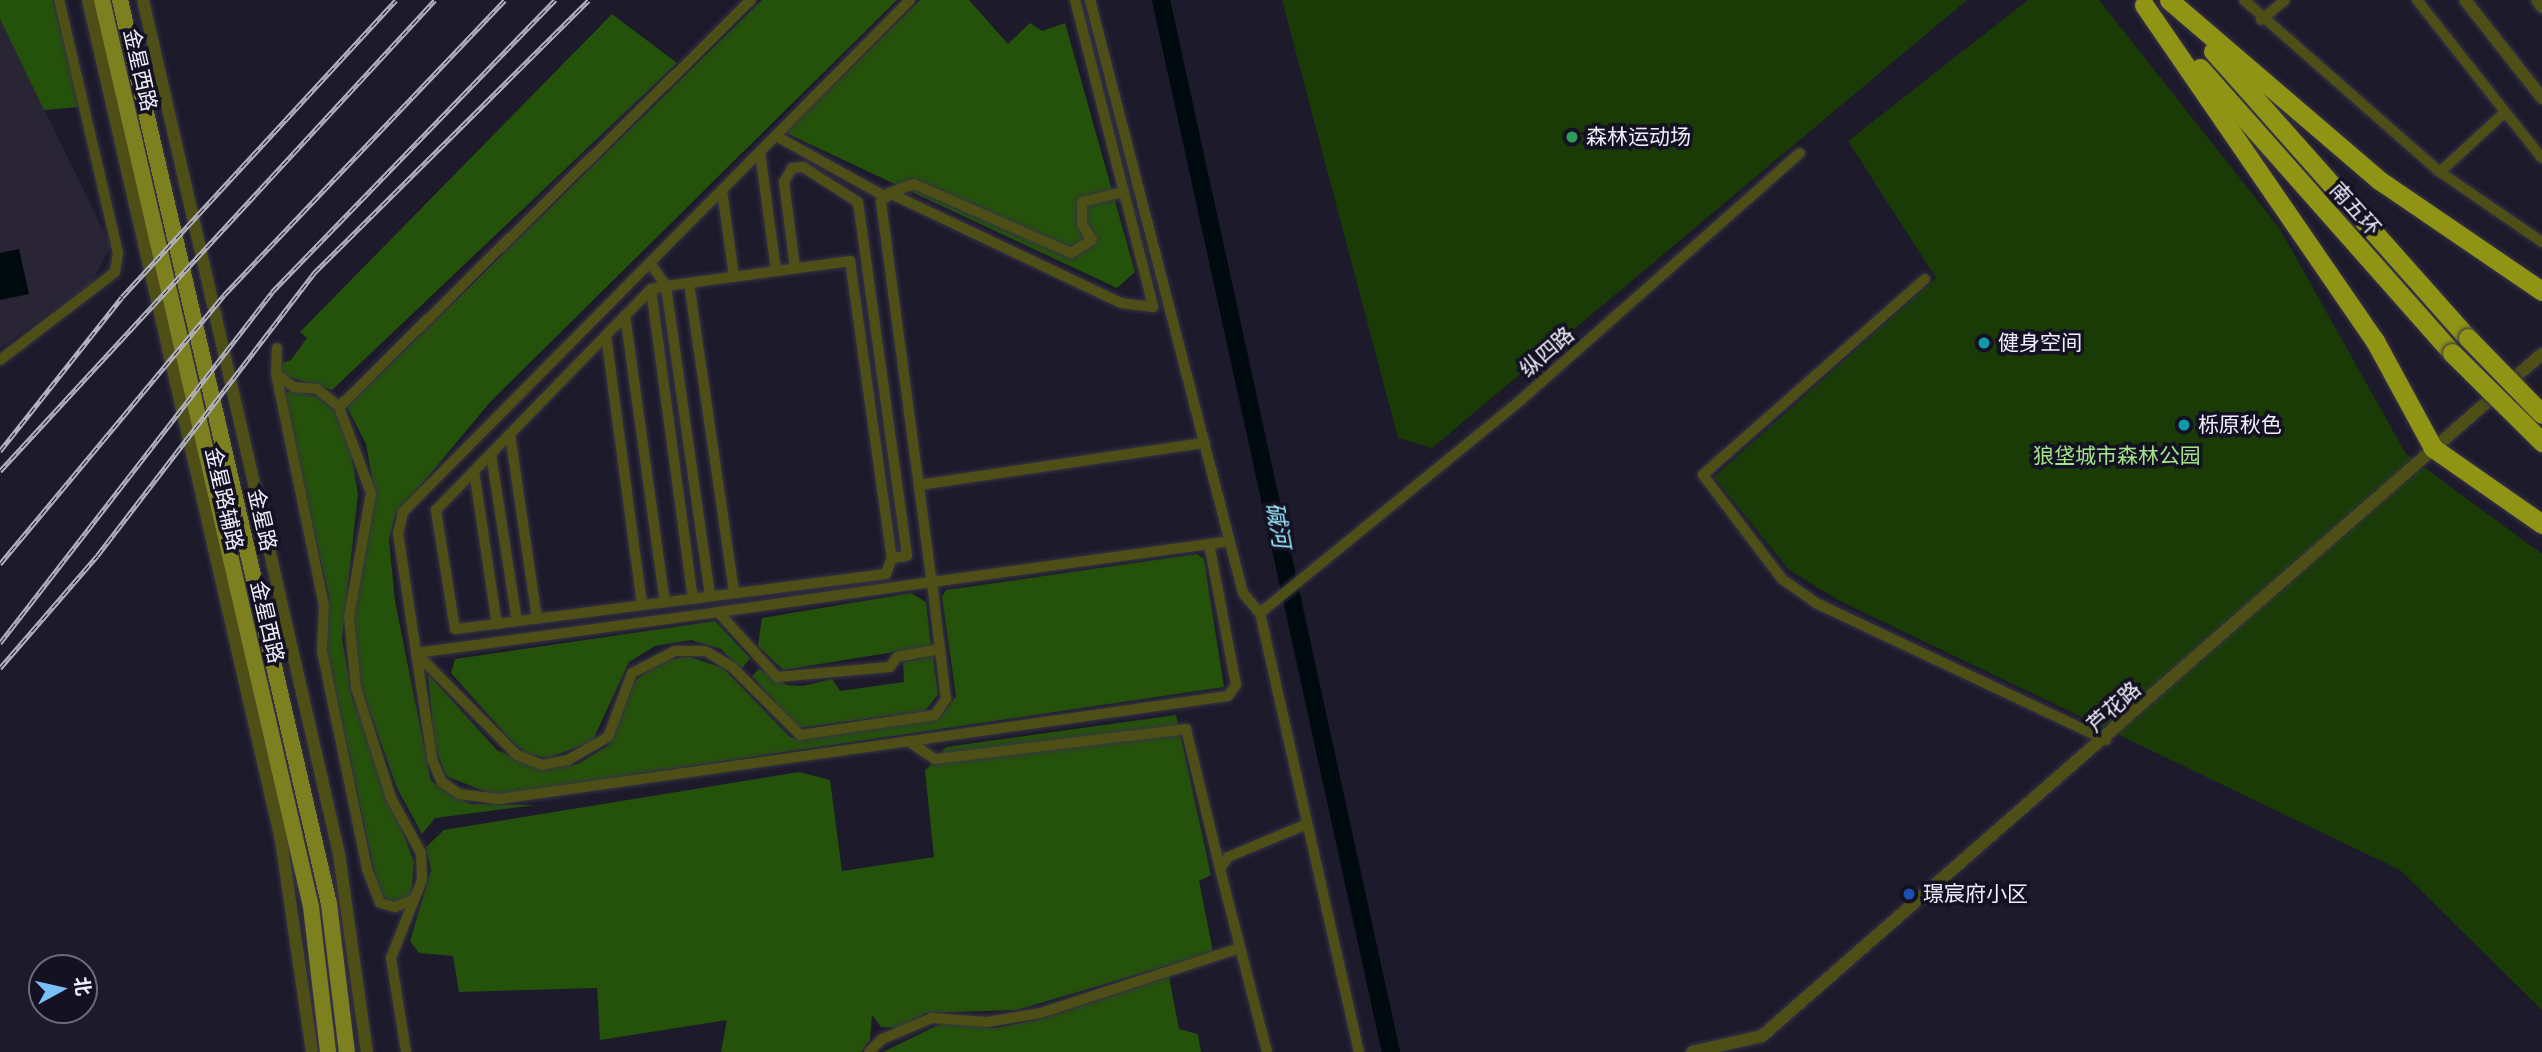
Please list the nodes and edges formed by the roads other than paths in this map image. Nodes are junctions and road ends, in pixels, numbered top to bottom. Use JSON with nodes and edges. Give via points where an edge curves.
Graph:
{"nodes":[{"id":1,"x":59,"y":0,"type":"edge"},
{"id":2,"x":88,"y":0,"type":"edge"},
{"id":3,"x":102,"y":0,"type":"edge"},
{"id":4,"x":120,"y":0,"type":"edge"},
{"id":5,"x":143,"y":0,"type":"edge"},
{"id":6,"x":751,"y":0,"type":"edge"},
{"id":7,"x":910,"y":0,"type":"edge"},
{"id":8,"x":1075,"y":0,"type":"edge"},
{"id":9,"x":1090,"y":0,"type":"edge"},
{"id":10,"x":2168,"y":0,"type":"edge"},
{"id":11,"x":2244,"y":0,"type":"edge"},
{"id":12,"x":2285,"y":0,"type":"edge"},
{"id":13,"x":2417,"y":0,"type":"edge"},
{"id":14,"x":2465,"y":0,"type":"edge"},
{"id":15,"x":2537,"y":0,"type":"edge"},
{"id":16,"x":2142,"y":2,"type":"edge"},
{"id":17,"x":2542,"y":7,"type":"edge"},
{"id":18,"x":2261,"y":20,"type":"junction"},
{"id":19,"x":2542,"y":98,"type":"edge"},
{"id":20,"x":2505,"y":112,"type":"junction"},
{"id":21,"x":776,"y":136,"type":"junction"},
{"id":22,"x":760,"y":152,"type":"junction"},
{"id":23,"x":1800,"y":153,"type":"dead end"},
{"id":24,"x":2542,"y":158,"type":"edge"},
{"id":25,"x":2440,"y":172,"type":"junction"},
{"id":26,"x":722,"y":190,"type":"junction"},
{"id":27,"x":1122,"y":192,"type":"junction"},
{"id":28,"x":888,"y":195,"type":"junction"},
{"id":29,"x":2542,"y":242,"type":"edge"},
{"id":30,"x":650,"y":262,"type":"junction"},
{"id":31,"x":795,"y":268,"type":"junction"},
{"id":32,"x":776,"y":271,"type":"junction"},
{"id":33,"x":734,"y":277,"type":"junction"},
{"id":34,"x":1925,"y":279,"type":"dead end"},
{"id":35,"x":689,"y":283,"type":"junction"},
{"id":36,"x":666,"y":286,"type":"junction"},
{"id":37,"x":650,"y":289,"type":"junction"},
{"id":38,"x":2542,"y":291,"type":"edge"},
{"id":39,"x":625,"y":315,"type":"junction"},
{"id":40,"x":606,"y":335,"type":"junction"},
{"id":41,"x":277,"y":348,"type":"dead end"},
{"id":42,"x":2542,"y":354,"type":"edge"},
{"id":43,"x":0,"y":360,"type":"edge"},
{"id":44,"x":276,"y":374,"type":"junction"},
{"id":45,"x":338,"y":407,"type":"junction"},
{"id":46,"x":2542,"y":414,"type":"edge"},
{"id":47,"x":510,"y":434,"type":"junction"},
{"id":48,"x":1205,"y":443,"type":"junction"},
{"id":49,"x":2542,"y":443,"type":"edge"},
{"id":50,"x":2433,"y":448,"type":"junction"},
{"id":51,"x":491,"y":454,"type":"junction"},
{"id":52,"x":474,"y":471,"type":"junction"},
{"id":53,"x":919,"y":485,"type":"junction"},
{"id":54,"x":2542,"y":524,"type":"edge"},
{"id":55,"x":1230,"y":541,"type":"junction"},
{"id":56,"x":1209,"y":544,"type":"junction"},
{"id":57,"x":892,"y":558,"type":"junction"},
{"id":58,"x":932,"y":582,"type":"junction"},
{"id":59,"x":734,"y":593,"type":"junction"},
{"id":60,"x":710,"y":596,"type":"junction"},
{"id":61,"x":693,"y":599,"type":"junction"},
{"id":62,"x":665,"y":602,"type":"junction"},
{"id":63,"x":642,"y":605,"type":"junction"},
{"id":64,"x":719,"y":612,"type":"junction"},
{"id":65,"x":1260,"y":613,"type":"junction"},
{"id":66,"x":537,"y":619,"type":"junction"},
{"id":67,"x":517,"y":621,"type":"junction"},
{"id":68,"x":497,"y":624,"type":"junction"},
{"id":69,"x":940,"y":649,"type":"junction"},
{"id":70,"x":416,"y":653,"type":"junction"},
{"id":71,"x":2106,"y":740,"type":"junction"},
{"id":72,"x":908,"y":741,"type":"junction"},
{"id":73,"x":1307,"y":824,"type":"junction"},
{"id":74,"x":1220,"y":869,"type":"junction"},
{"id":75,"x":414,"y":900,"type":"junction"},
{"id":76,"x":1240,"y":948,"type":"junction"},
{"id":77,"x":312,"y":1052,"type":"edge"},
{"id":78,"x":328,"y":1052,"type":"edge"},
{"id":79,"x":347,"y":1052,"type":"edge"},
{"id":80,"x":367,"y":1052,"type":"edge"},
{"id":81,"x":406,"y":1052,"type":"edge"},
{"id":82,"x":869,"y":1052,"type":"edge"},
{"id":83,"x":1267,"y":1052,"type":"edge"},
{"id":84,"x":1359,"y":1052,"type":"edge"},
{"id":85,"x":1692,"y":1052,"type":"edge"}],
"edges":[{"from":1,"to":43,"type":"street","via":[[118,253],[115,272]]},
{"from":2,"to":77,"type":"street","name":"金星路辅路","via":[[281,840]]},
{"from":3,"to":78,"type":"main road","name":"金星西路","via":[[311,907]]},
{"from":4,"to":79,"type":"main road","name":"金星路","via":[[329,904]]},
{"from":5,"to":80,"type":"street","name":"金星路辅路","via":[[340,853]]},
{"from":6,"to":45,"type":"street"},
{"from":7,"to":21,"type":"street"},
{"from":8,"to":27,"type":"street"},
{"from":9,"to":48,"type":"street"},
{"from":10,"to":38,"type":"highway","via":[[2379,180]]},
{"from":10,"to":46,"type":"highway","name":"南五环","bridge":true,"via":[[2468,338]]},
{"from":11,"to":18,"type":"street"},
{"from":12,"to":18,"type":"street"},
{"from":13,"to":20,"type":"street"},
{"from":14,"to":19,"type":"street"},
{"from":15,"to":17,"type":"street"},
{"from":16,"to":49,"type":"highway","name":"南五环","bridge":true,"via":[[2452,353]]},
{"from":16,"to":50,"type":"highway","via":[[2375,341]]},
{"from":18,"to":25,"type":"street"},
{"from":20,"to":24,"type":"street"},
{"from":20,"to":25,"type":"street"},
{"from":21,"to":22,"type":"street"},
{"from":21,"to":28,"type":"street"},
{"from":22,"to":26,"type":"street"},
{"from":22,"to":32,"type":"street"},
{"from":23,"to":65,"type":"street","name":"纵四路","via":[[1522,399]]},
{"from":25,"to":29,"type":"street"},
{"from":26,"to":30,"type":"street"},
{"from":26,"to":33,"type":"street"},
{"from":27,"to":28,"type":"street","via":[[1082,202],[1082,224],[1091,240],[1071,253],[914,184]]},
{"from":27,"to":28,"type":"street","via":[[1153,306],[1121,303]]},
{"from":28,"to":53,"type":"street","via":[[881,202]]},
{"from":30,"to":36,"type":"street"},
{"from":30,"to":70,"type":"street","via":[[403,512],[398,533]]},
{"from":31,"to":32,"type":"street"},
{"from":31,"to":57,"type":"street","via":[[850,261]]},
{"from":31,"to":57,"type":"street","via":[[784,182],[792,169],[803,167],[859,202],[907,556]]},
{"from":32,"to":33,"type":"street"},
{"from":33,"to":35,"type":"street"},
{"from":34,"to":71,"type":"street","via":[[1703,475],[1782,579],[1816,603]]},
{"from":35,"to":36,"type":"street"},
{"from":35,"to":59,"type":"street"},
{"from":36,"to":37,"type":"street"},
{"from":36,"to":60,"type":"street"},
{"from":37,"to":39,"type":"street"},
{"from":37,"to":61,"type":"street"},
{"from":39,"to":40,"type":"street"},
{"from":39,"to":62,"type":"street"},
{"from":40,"to":47,"type":"street"},
{"from":40,"to":63,"type":"street"},
{"from":41,"to":44,"type":"street"},
{"from":42,"to":50,"type":"street","name":"芦花路"},
{"from":44,"to":45,"type":"street","via":[[294,387],[317,389]]},
{"from":44,"to":75,"type":"street","via":[[324,605],[322,651],[367,869],[380,903],[395,907]]},
{"from":45,"to":75,"type":"street","via":[[371,493],[349,617],[356,688],[391,798],[421,853]]},
{"from":47,"to":51,"type":"street"},
{"from":47,"to":66,"type":"street"},
{"from":48,"to":53,"type":"street"},
{"from":48,"to":55,"type":"street"},
{"from":50,"to":54,"type":"highway"},
{"from":50,"to":71,"type":"street","name":"芦花路"},
{"from":51,"to":52,"type":"street"},
{"from":51,"to":67,"type":"street"},
{"from":52,"to":68,"type":"street"},
{"from":52,"to":68,"type":"street","via":[[436,510],[455,629]]},
{"from":53,"to":58,"type":"street"},
{"from":55,"to":56,"type":"street"},
{"from":55,"to":65,"type":"street","via":[[1243,593]]},
{"from":56,"to":58,"type":"street"},
{"from":56,"to":72,"type":"street","via":[[1236,685],[1228,696]]},
{"from":57,"to":59,"type":"street","via":[[886,574]]},
{"from":58,"to":64,"type":"street"},
{"from":58,"to":69,"type":"street"},
{"from":59,"to":60,"type":"street"},
{"from":60,"to":61,"type":"street"},
{"from":61,"to":62,"type":"street"},
{"from":62,"to":63,"type":"street"},
{"from":63,"to":66,"type":"street"},
{"from":64,"to":69,"type":"street","via":[[777,677],[890,667],[897,657]]},
{"from":64,"to":70,"type":"street"},
{"from":65,"to":73,"type":"street"},
{"from":66,"to":67,"type":"street"},
{"from":67,"to":68,"type":"street"},
{"from":69,"to":70,"type":"street","via":[[946,699],[935,715],[800,735],[732,667],[705,651],[675,651],[632,673],[608,737],[568,760],[542,765],[517,755]]},
{"from":70,"to":72,"type":"street","via":[[432,759],[442,782],[475,799]]},
{"from":71,"to":85,"type":"street","name":"芦花路","via":[[1762,1036]]},
{"from":72,"to":74,"type":"street","via":[[936,759],[1186,729]]},
{"from":73,"to":74,"type":"street","via":[[1228,857]]},
{"from":73,"to":84,"type":"street"},
{"from":74,"to":76,"type":"street"},
{"from":75,"to":81,"type":"street","via":[[391,958]]},
{"from":76,"to":82,"type":"street","via":[[1041,1013],[987,1022],[932,1018],[882,1039]]},
{"from":76,"to":83,"type":"street"}]}
